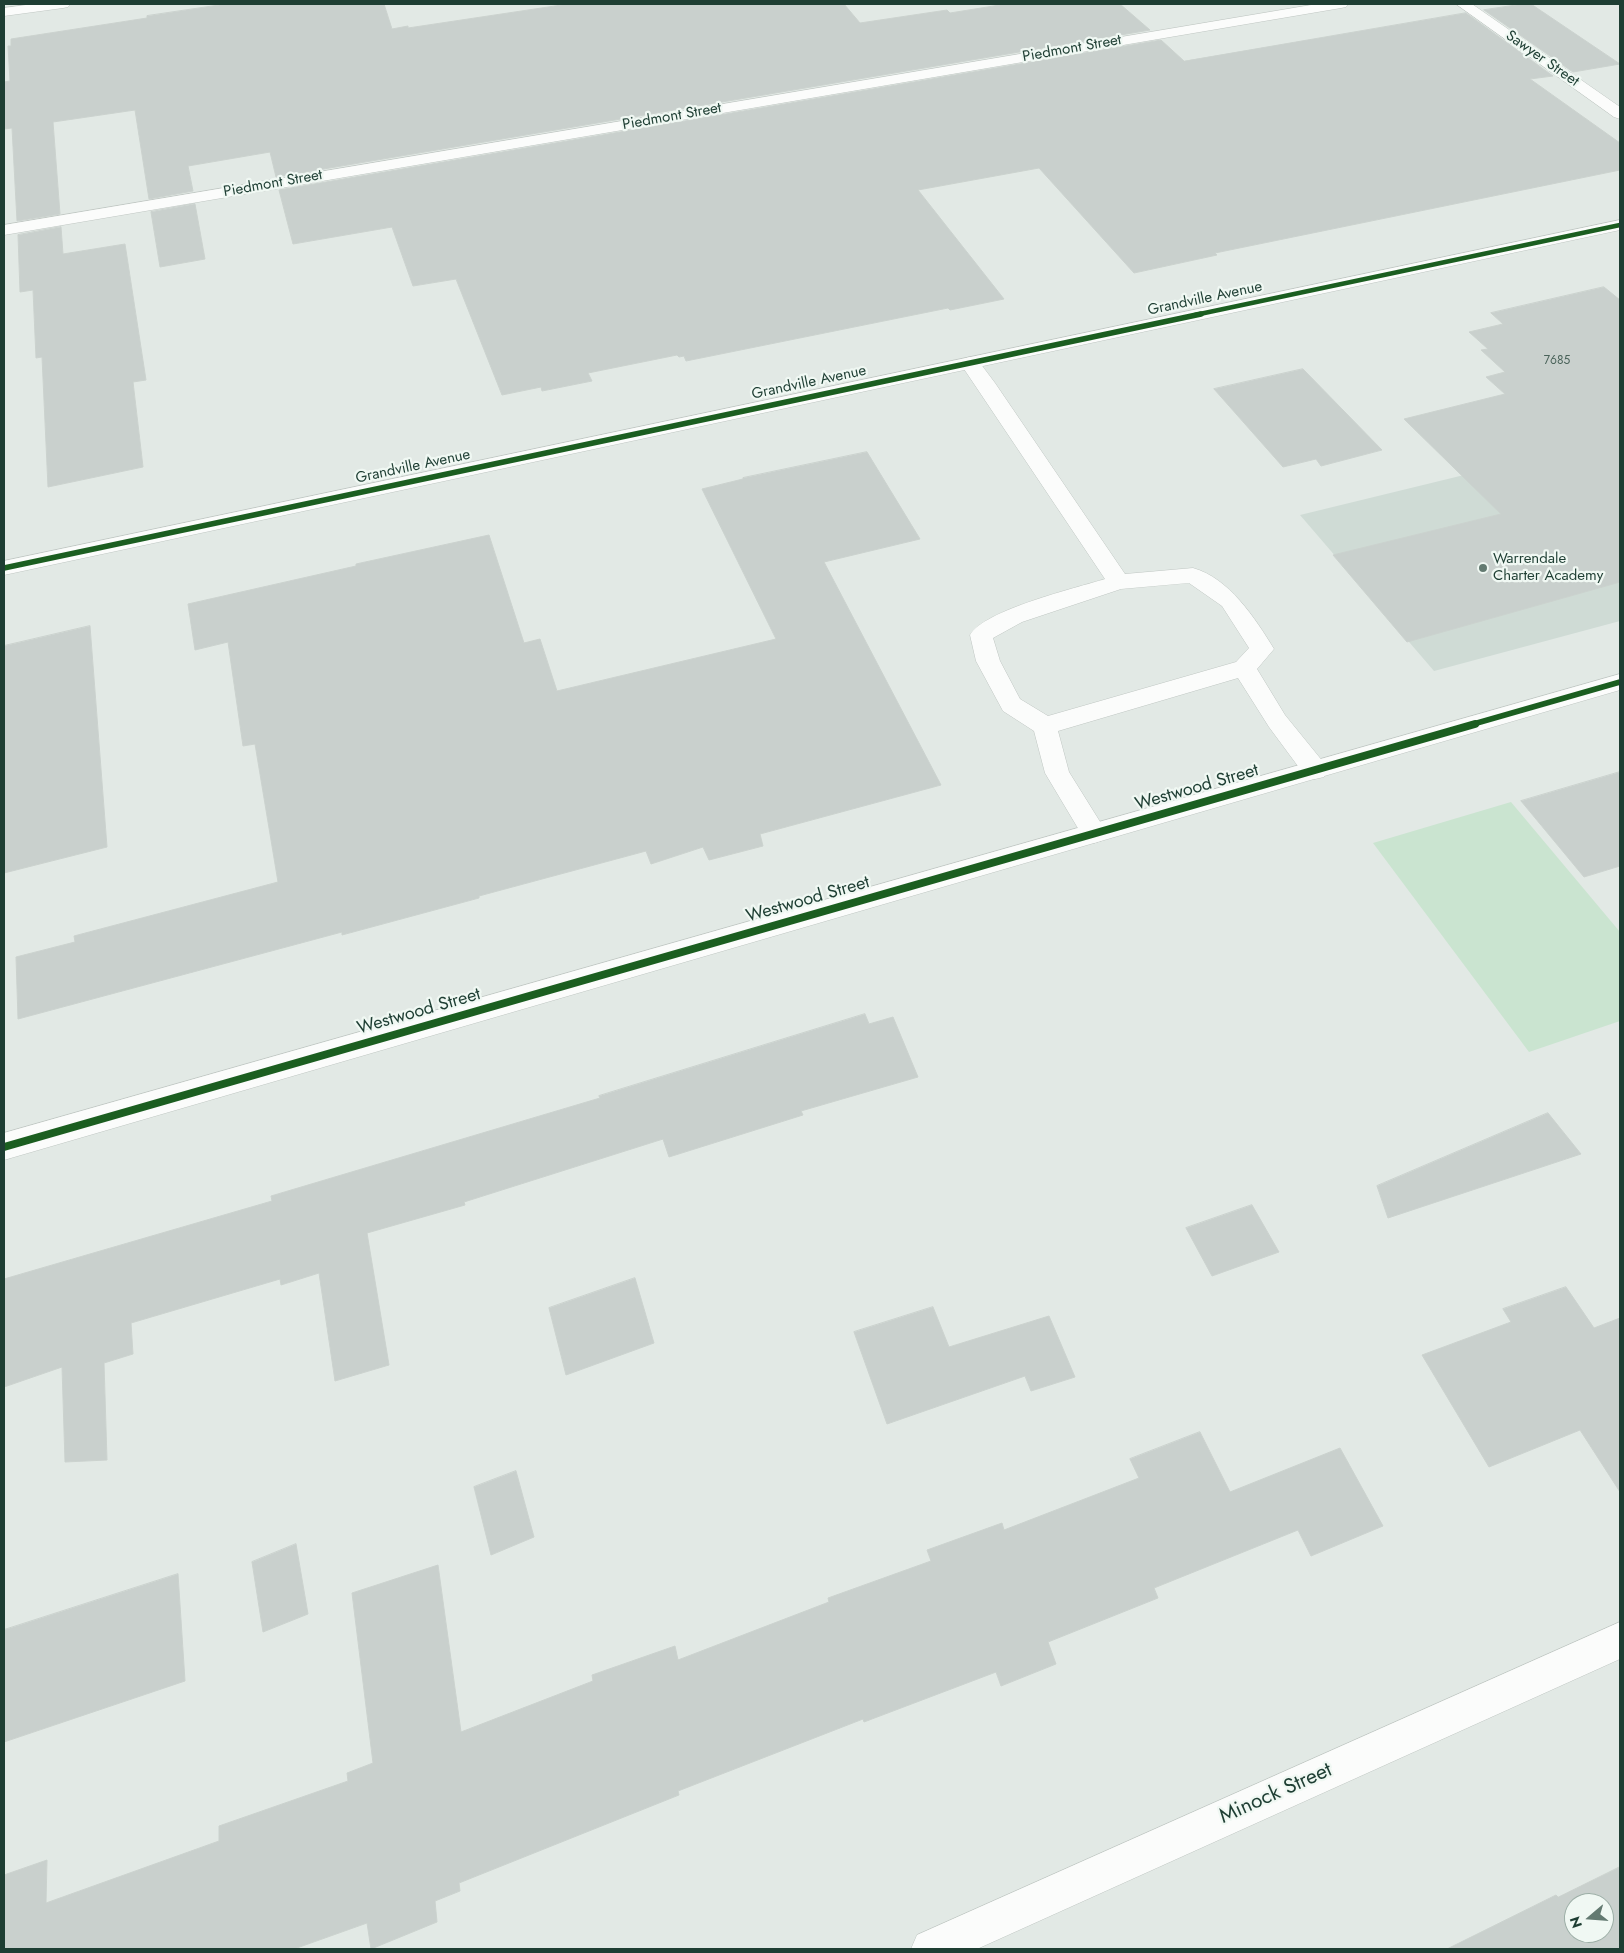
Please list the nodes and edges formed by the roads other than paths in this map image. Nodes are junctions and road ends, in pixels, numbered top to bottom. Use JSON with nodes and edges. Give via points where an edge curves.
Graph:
{"nodes":[{"id":1,"x":63,"y":4,"type":"edge"},
{"id":2,"x":1341,"y":4,"type":"edge"},
{"id":3,"x":1463,"y":4,"type":"edge"},
{"id":4,"x":4,"y":12,"type":"edge"},
{"id":5,"x":1620,"y":114,"type":"edge"},
{"id":6,"x":1620,"y":225,"type":"edge"},
{"id":7,"x":4,"y":230,"type":"edge"},
{"id":8,"x":970,"y":363,"type":"junction"},
{"id":9,"x":4,"y":568,"type":"edge"},
{"id":10,"x":1120,"y":582,"type":"junction"},
{"id":11,"x":1244,"y":668,"type":"junction"},
{"id":12,"x":1620,"y":682,"type":"edge"},
{"id":13,"x":1045,"y":726,"type":"junction"},
{"id":14,"x":1315,"y":770,"type":"junction"},
{"id":15,"x":1094,"y":833,"type":"junction"},
{"id":16,"x":4,"y":1147,"type":"edge"},
{"id":17,"x":1620,"y":1640,"type":"edge"},
{"id":18,"x":931,"y":1949,"type":"edge"}],
"edges":[{"from":1,"to":4,"type":"street"},
{"from":2,"to":7,"type":"street","name":"Piedmont Street"},
{"from":3,"to":5,"type":"street","name":"Sawyer Street"},
{"from":6,"to":8,"type":"street","name":"Grandville Avenue"},
{"from":8,"to":9,"type":"street","name":"Grandville Avenue"},
{"from":8,"to":10,"type":"street"},
{"from":10,"to":11,"type":"street","via":[[1193,576],[1230,601],[1262,649]]},
{"from":10,"to":13,"type":"street","via":[[1014,616],[981,635],[988,661],[1011,705]]},
{"from":11,"to":13,"type":"street"},
{"from":11,"to":14,"type":"street","via":[[1277,720]]},
{"from":12,"to":14,"type":"street","name":"Westwood Street"},
{"from":13,"to":15,"type":"street","via":[[1057,773]]},
{"from":14,"to":15,"type":"street","name":"Westwood Street"},
{"from":15,"to":16,"type":"street","name":"Westwood Street"},
{"from":17,"to":18,"type":"street","name":"Minock Street"}]}
